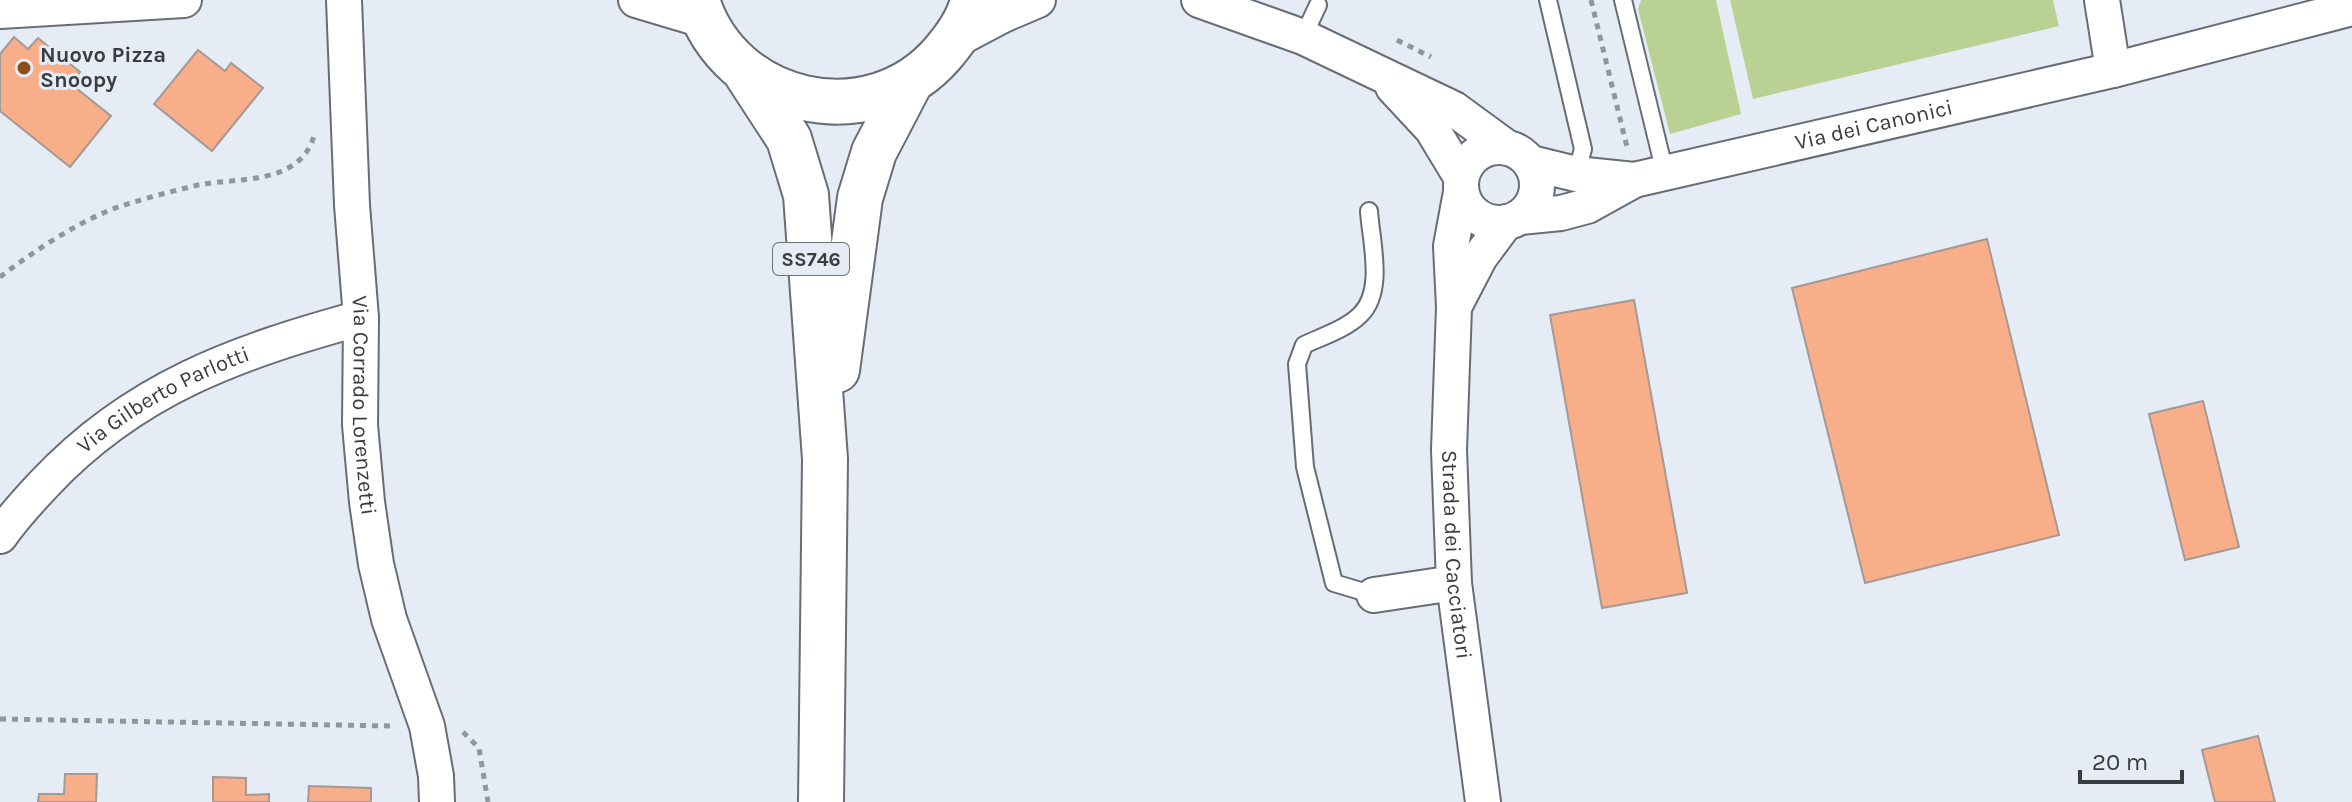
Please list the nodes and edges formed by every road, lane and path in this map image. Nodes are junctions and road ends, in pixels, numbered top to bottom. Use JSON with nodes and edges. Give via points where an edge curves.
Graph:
{"nodes":[{"id":1,"x":184,"y":0,"type":"edge"},
{"id":2,"x":344,"y":0,"type":"edge"},
{"id":3,"x":636,"y":0,"type":"edge"},
{"id":4,"x":973,"y":0,"type":"edge"},
{"id":5,"x":1038,"y":0,"type":"edge"},
{"id":6,"x":1199,"y":0,"type":"edge"},
{"id":7,"x":1548,"y":0,"type":"edge"},
{"id":8,"x":1591,"y":0,"type":"edge"},
{"id":9,"x":1623,"y":0,"type":"edge"},
{"id":10,"x":2102,"y":0,"type":"edge"},
{"id":11,"x":1318,"y":5,"type":"dead end"},
{"id":12,"x":2352,"y":8,"type":"edge"},
{"id":13,"x":700,"y":10,"type":"edge"},
{"id":14,"x":0,"y":11,"type":"edge"},
{"id":15,"x":2300,"y":11,"type":"edge"},
{"id":16,"x":1384,"y":35,"type":"dead end"},
{"id":17,"x":1303,"y":37,"type":"junction"},
{"id":18,"x":952,"y":42,"type":"junction"},
{"id":19,"x":1438,"y":61,"type":"dead end"},
{"id":20,"x":2113,"y":70,"type":"junction"},
{"id":21,"x":746,"y":73,"type":"junction"},
{"id":22,"x":1382,"y":74,"type":"junction"},
{"id":23,"x":911,"y":81,"type":"junction"},
{"id":24,"x":315,"y":132,"type":"dead end"},
{"id":25,"x":1518,"y":155,"type":"junction"},
{"id":26,"x":1646,"y":161,"type":"junction"},
{"id":27,"x":1580,"y":162,"type":"junction"},
{"id":28,"x":1461,"y":185,"type":"junction"},
{"id":29,"x":1369,"y":211,"type":"dead end"},
{"id":30,"x":1513,"y":219,"type":"junction"},
{"id":31,"x":0,"y":277,"type":"edge"},
{"id":32,"x":1454,"y":307,"type":"junction"},
{"id":33,"x":361,"y":318,"type":"junction"},
{"id":34,"x":825,"y":459,"type":"junction"},
{"id":35,"x":0,"y":536,"type":"edge"},
{"id":36,"x":1454,"y":583,"type":"junction"},
{"id":37,"x":1374,"y":595,"type":"joint"},
{"id":38,"x":0,"y":719,"type":"edge"},
{"id":39,"x":427,"y":726,"type":"junction"},
{"id":40,"x":437,"y":802,"type":"edge"},
{"id":41,"x":488,"y":802,"type":"edge"},
{"id":42,"x":821,"y":802,"type":"edge"},
{"id":43,"x":1483,"y":802,"type":"edge"}],
"edges":[{"from":1,"to":14,"type":"street"},
{"from":2,"to":33,"type":"street","name":"Via Corrado Lorenzetti"},
{"from":3,"to":13,"type":"street"},
{"from":4,"to":18,"type":"main road","number":"SS746"},
{"from":5,"to":18,"type":"street"},
{"from":6,"to":17,"type":"street","name":"Via dei Canonici"},
{"from":7,"to":27,"type":"lane"},
{"from":8,"to":26,"type":"path"},
{"from":9,"to":26,"type":"lane"},
{"from":10,"to":20,"type":"street"},
{"from":11,"to":17,"type":"lane"},
{"from":12,"to":15,"type":"street","name":"Via dei Canonici"},
{"from":13,"to":21,"type":"main road","number":"SS746","via":[[721,49]]},
{"from":15,"to":20,"type":"street","name":"Via dei Canonici"},
{"from":16,"to":19,"type":"path"},
{"from":17,"to":22,"type":"street","name":"Via dei Canonici"},
{"from":18,"to":23,"type":"main road","number":"SS746"},
{"from":20,"to":26,"type":"street","name":"Via dei Canonici"},
{"from":21,"to":23,"type":"main road","number":"SS746","via":[[784,94],[827,103],[871,98]]},
{"from":21,"to":34,"type":"main road","number":"SS746","via":[[789,139],[806,195]]},
{"from":22,"to":25,"type":"street","name":"Via dei Canonici","via":[[1454,109]]},
{"from":22,"to":28,"type":"street","name":"Via dei Canonici","via":[[1432,129]]},
{"from":23,"to":34,"type":"main road","number":"SS746","via":[[874,152],[860,198]]},
{"from":24,"to":31,"type":"path","via":[[311,146],[294,165],[266,178],[199,185],[119,207],[68,232]]},
{"from":25,"to":27,"type":"street","name":"Via dei Canonici"},
{"from":25,"to":28,"type":"street","via":[[1491,147],[1478,153],[1467,163]]},
{"from":25,"to":30,"type":"street","via":[[1536,177],[1536,192],[1530,206]]},
{"from":26,"to":27,"type":"street","name":"Via dei Canonici"},
{"from":26,"to":27,"type":"path","via":[[1615,151]]},
{"from":26,"to":30,"type":"street","name":"Via dei Canonici","via":[[1587,206]]},
{"from":28,"to":30,"type":"street","name":"Via dei Canonici","via":[[1467,206],[1477,217],[1491,222]]},
{"from":28,"to":32,"type":"street","name":"Strada dei Cacciatori","via":[[1451,246]]},
{"from":29,"to":37,"type":"lane","via":[[1375,284],[1368,305],[1358,318],[1304,345],[1297,364],[1305,467],[1334,583]]},
{"from":30,"to":32,"type":"street","name":"Strada dei Cacciatori","via":[[1480,257]]},
{"from":32,"to":36,"type":"street","name":"Strada dei Cacciatori","via":[[1449,450]]},
{"from":33,"to":35,"type":"street","name":"Via Gilberto Parlotti","via":[[209,367],[138,404],[70,456]]},
{"from":33,"to":39,"type":"street","name":"Via Corrado Lorenzetti","via":[[360,425],[376,564],[389,619]]},
{"from":34,"to":42,"type":"main road","number":"SS746"},
{"from":36,"to":37,"type":"street"},
{"from":36,"to":43,"type":"street","name":"Strada dei Cacciatori"},
{"from":38,"to":39,"type":"path"},
{"from":39,"to":40,"type":"street","name":"Via Corrado Lorenzetti"},
{"from":39,"to":41,"type":"path","via":[[459,727],[479,748]]}]}
